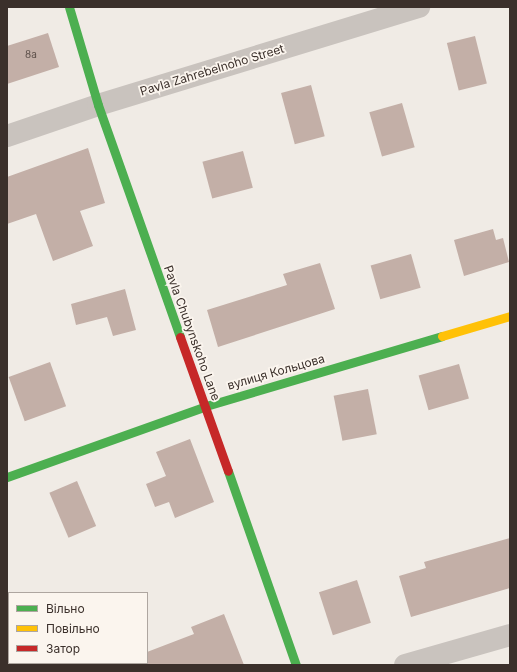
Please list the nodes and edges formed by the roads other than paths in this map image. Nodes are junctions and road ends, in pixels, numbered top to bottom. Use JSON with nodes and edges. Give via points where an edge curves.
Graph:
{"nodes":[{"id":1,"x":69,"y":7,"type":"edge"},
{"id":2,"x":419,"y":7,"type":"edge"},
{"id":3,"x":98,"y":105,"type":"junction"},
{"id":4,"x":7,"y":136,"type":"edge"},
{"id":5,"x":510,"y":316,"type":"edge"},
{"id":6,"x":206,"y":406,"type":"junction"},
{"id":7,"x":7,"y":477,"type":"edge"},
{"id":8,"x":510,"y":635,"type":"edge"},
{"id":9,"x":296,"y":665,"type":"edge"},
{"id":10,"x":405,"y":665,"type":"edge"}],
"edges":[{"from":1,"to":3,"type":"street","name":"Pavla Chubynskoho Lane"},
{"from":2,"to":3,"type":"street","name":"Pavla Zahrebelnoho Street"},
{"from":3,"to":4,"type":"street","name":"Pavla Zahrebelnoho Street"},
{"from":3,"to":6,"type":"street","name":"Pavla Chubynskoho Lane"},
{"from":5,"to":6,"type":"street","name":"вулиця Кольцова"},
{"from":6,"to":7,"type":"street","name":"вулиця Кольцова"},
{"from":6,"to":9,"type":"street","name":"Pavla Chubynskoho Lane"},
{"from":8,"to":10,"type":"street"}]}
